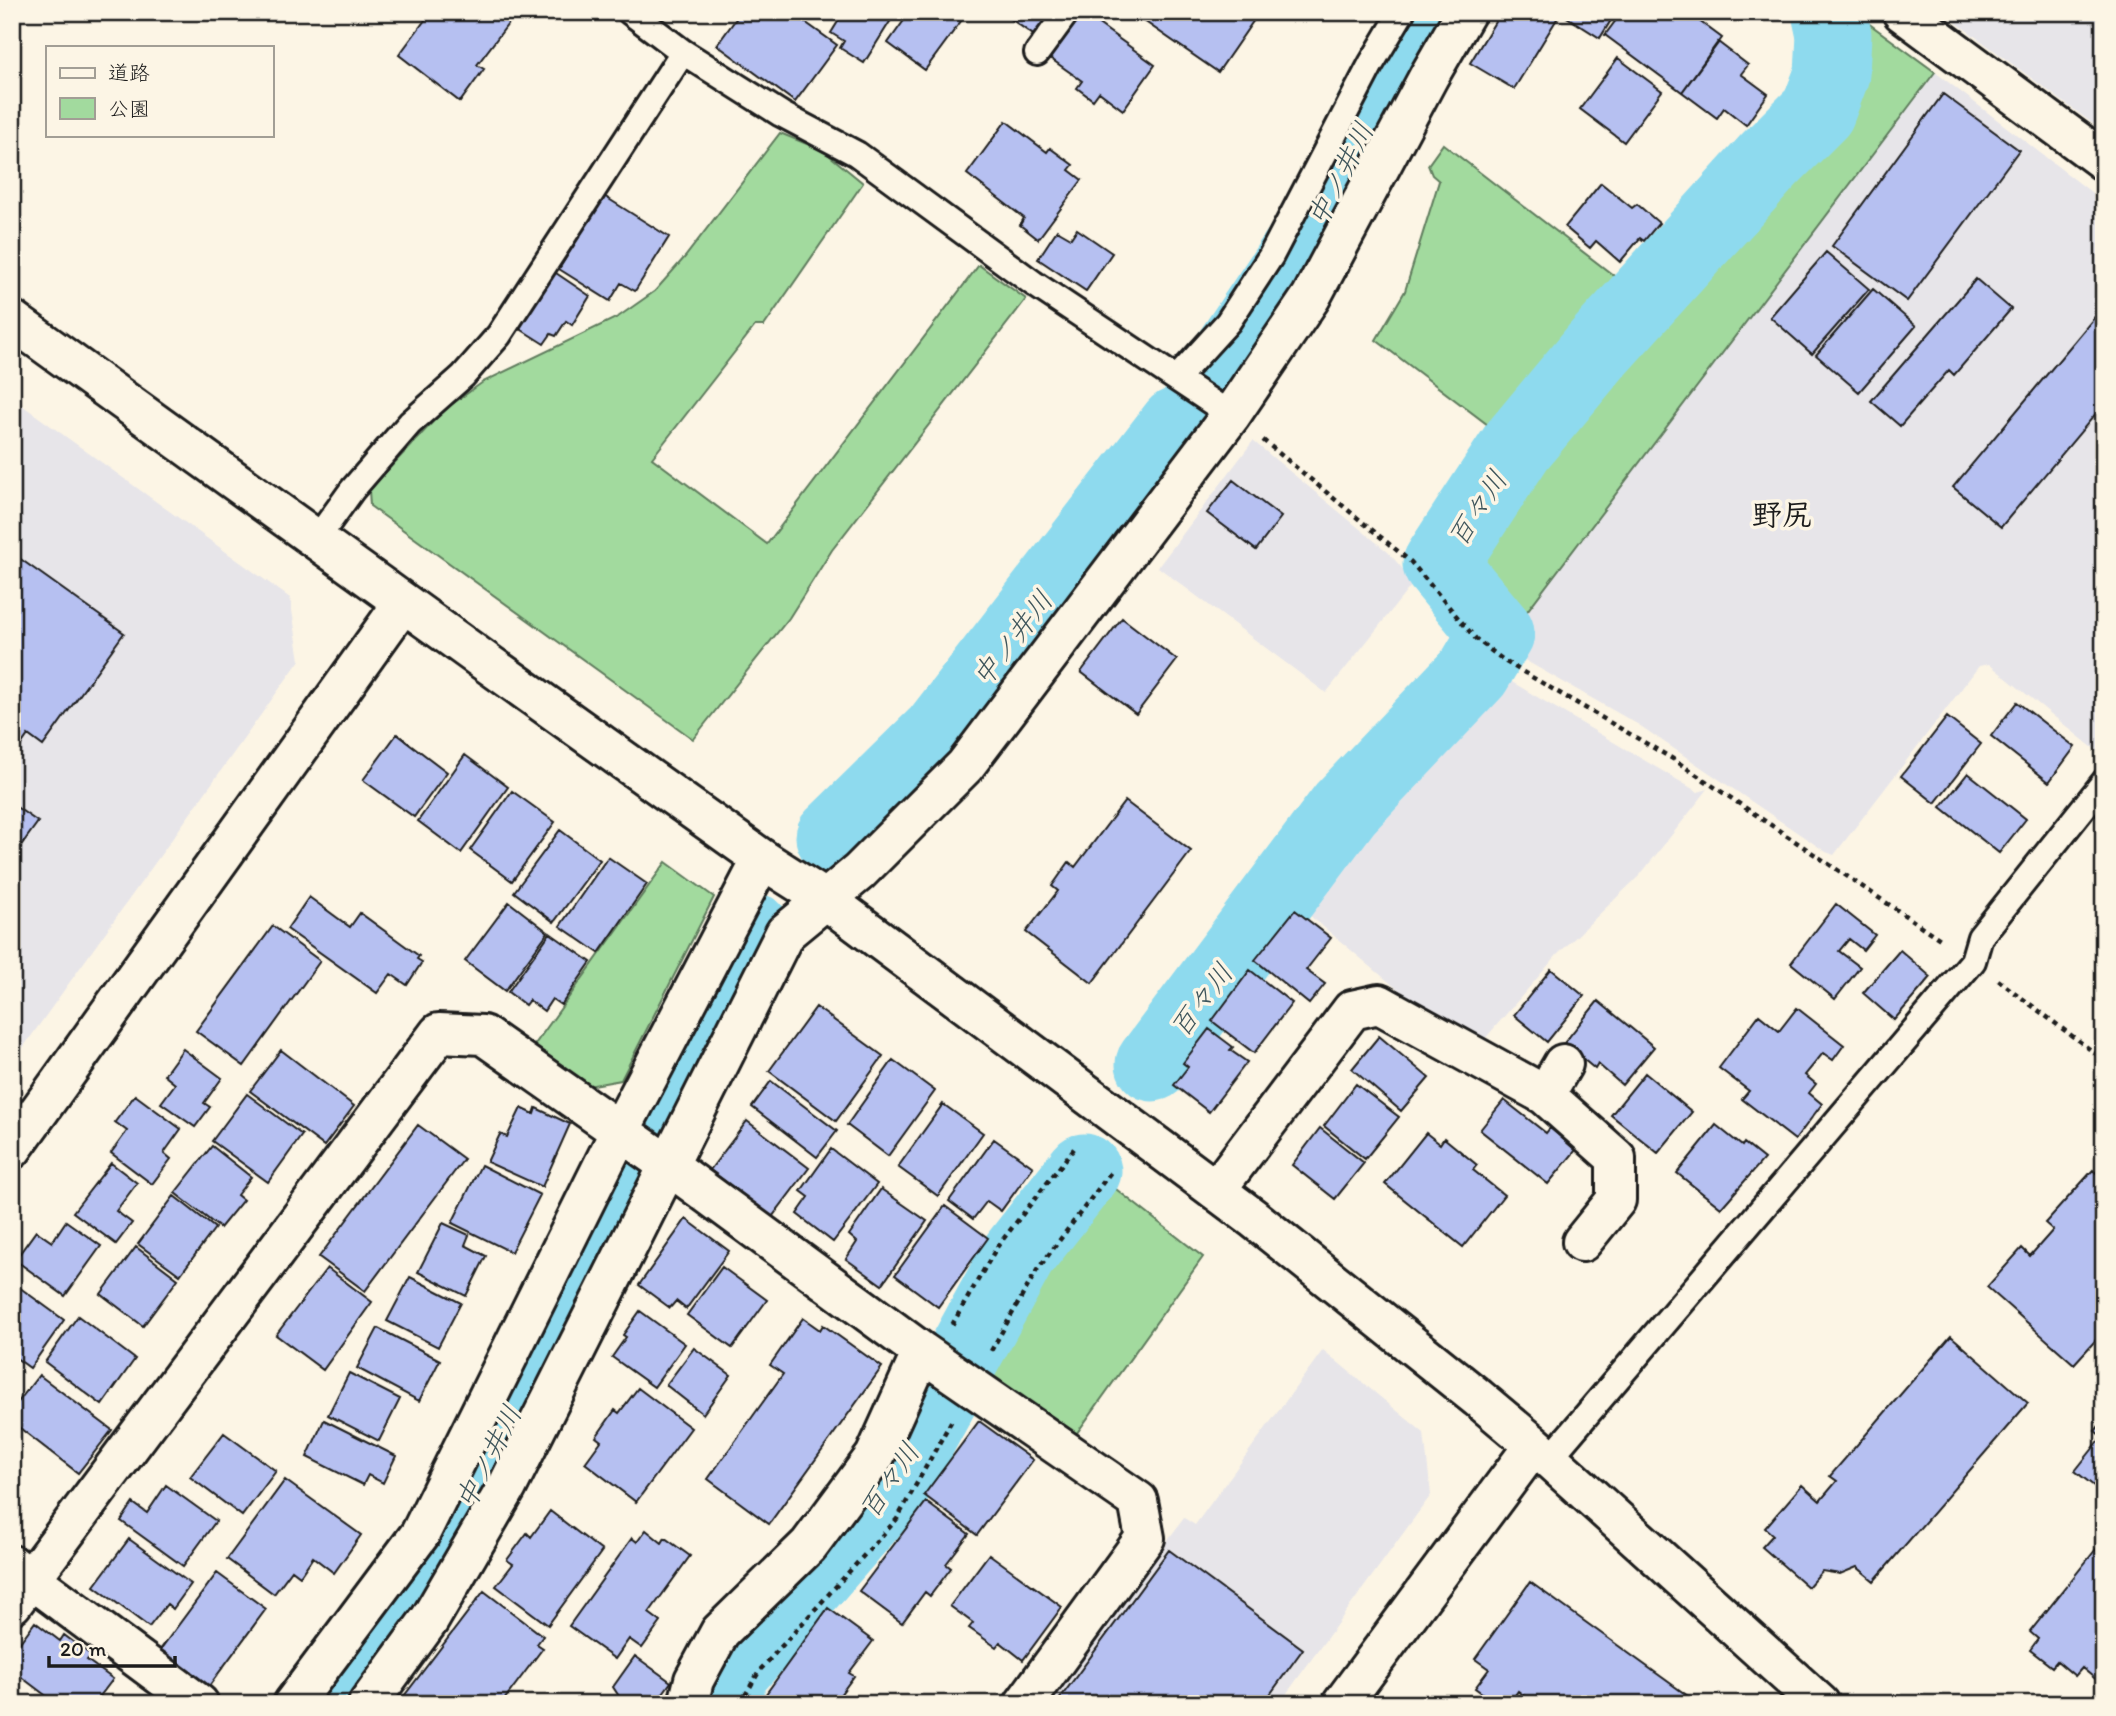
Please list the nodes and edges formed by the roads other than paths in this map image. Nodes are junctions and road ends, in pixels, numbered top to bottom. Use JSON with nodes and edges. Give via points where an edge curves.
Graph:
{"nodes":[{"id":1,"x":630,"y":12,"type":"edge"},
{"id":2,"x":1067,"y":12,"type":"edge"},
{"id":3,"x":1402,"y":12,"type":"edge"},
{"id":4,"x":1466,"y":12,"type":"edge"},
{"id":5,"x":1902,"y":12,"type":"edge"},
{"id":6,"x":683,"y":52,"type":"junction"},
{"id":7,"x":1037,"y":53,"type":"dead end"},
{"id":8,"x":2104,"y":161,"type":"edge"},
{"id":9,"x":12,"y":320,"type":"edge"},
{"id":10,"x":1177,"y":378,"type":"junction"},
{"id":11,"x":1231,"y":415,"type":"junction"},
{"id":12,"x":316,"y":540,"type":"junction"},
{"id":13,"x":403,"y":603,"type":"junction"},
{"id":14,"x":2104,"y":782,"type":"edge"},
{"id":15,"x":762,"y":859,"type":"junction"},
{"id":16,"x":825,"y":899,"type":"junction"},
{"id":17,"x":620,"y":1131,"type":"junction"},
{"id":18,"x":12,"y":1149,"type":"edge"},
{"id":19,"x":667,"y":1165,"type":"junction"},
{"id":20,"x":1216,"y":1190,"type":"junction"},
{"id":21,"x":1582,"y":1242,"type":"dead end"},
{"id":22,"x":946,"y":1369,"type":"junction"},
{"id":23,"x":1542,"y":1452,"type":"junction"},
{"id":24,"x":18,"y":1583,"type":"edge"},
{"id":25,"x":199,"y":1704,"type":"edge"},
{"id":26,"x":293,"y":1704,"type":"edge"},
{"id":27,"x":368,"y":1704,"type":"edge"},
{"id":28,"x":688,"y":1704,"type":"edge"},
{"id":29,"x":1024,"y":1704,"type":"edge"},
{"id":30,"x":1342,"y":1704,"type":"edge"},
{"id":31,"x":1820,"y":1704,"type":"edge"}],
"edges":[{"from":1,"to":6,"type":"lane"},
{"from":2,"to":7,"type":"lane"},
{"from":3,"to":10,"type":"lane","via":[[1271,256],[1228,322]]},
{"from":4,"to":11,"type":"street","via":[[1311,297]]},
{"from":5,"to":8,"type":"street"},
{"from":6,"to":10,"type":"lane","via":[[781,114],[857,154],[1033,283]]},
{"from":6,"to":12,"type":"lane","via":[[499,335],[463,376],[410,423],[352,489]]},
{"from":9,"to":12,"type":"street"},
{"from":10,"to":11,"type":"lane"},
{"from":11,"to":16,"type":"street","via":[[965,766],[859,872]]},
{"from":12,"to":13,"type":"street"},
{"from":13,"to":15,"type":"street"},
{"from":13,"to":18,"type":"street"},
{"from":14,"to":23,"type":"lane","via":[[1980,937],[1973,961]]},
{"from":15,"to":16,"type":"street"},
{"from":15,"to":17,"type":"street"},
{"from":16,"to":19,"type":"street","via":[[785,933]]},
{"from":16,"to":20,"type":"street"},
{"from":17,"to":19,"type":"street"},
{"from":17,"to":24,"type":"street","via":[[484,1035],[439,1033]]},
{"from":17,"to":26,"type":"street","via":[[420,1534]]},
{"from":19,"to":22,"type":"street"},
{"from":19,"to":27,"type":"street","via":[[507,1487],[430,1619]]},
{"from":20,"to":21,"type":"street","via":[[1352,1010],[1379,1004],[1554,1079],[1616,1158],[1616,1200]]},
{"from":20,"to":23,"type":"street"},
{"from":22,"to":28,"type":"street","via":[[809,1545],[720,1632],[694,1680]]},
{"from":22,"to":29,"type":"street","via":[[1138,1501],[1145,1538]]},
{"from":23,"to":30,"type":"street"},
{"from":23,"to":31,"type":"street"},
{"from":24,"to":25,"type":"street"}]}
